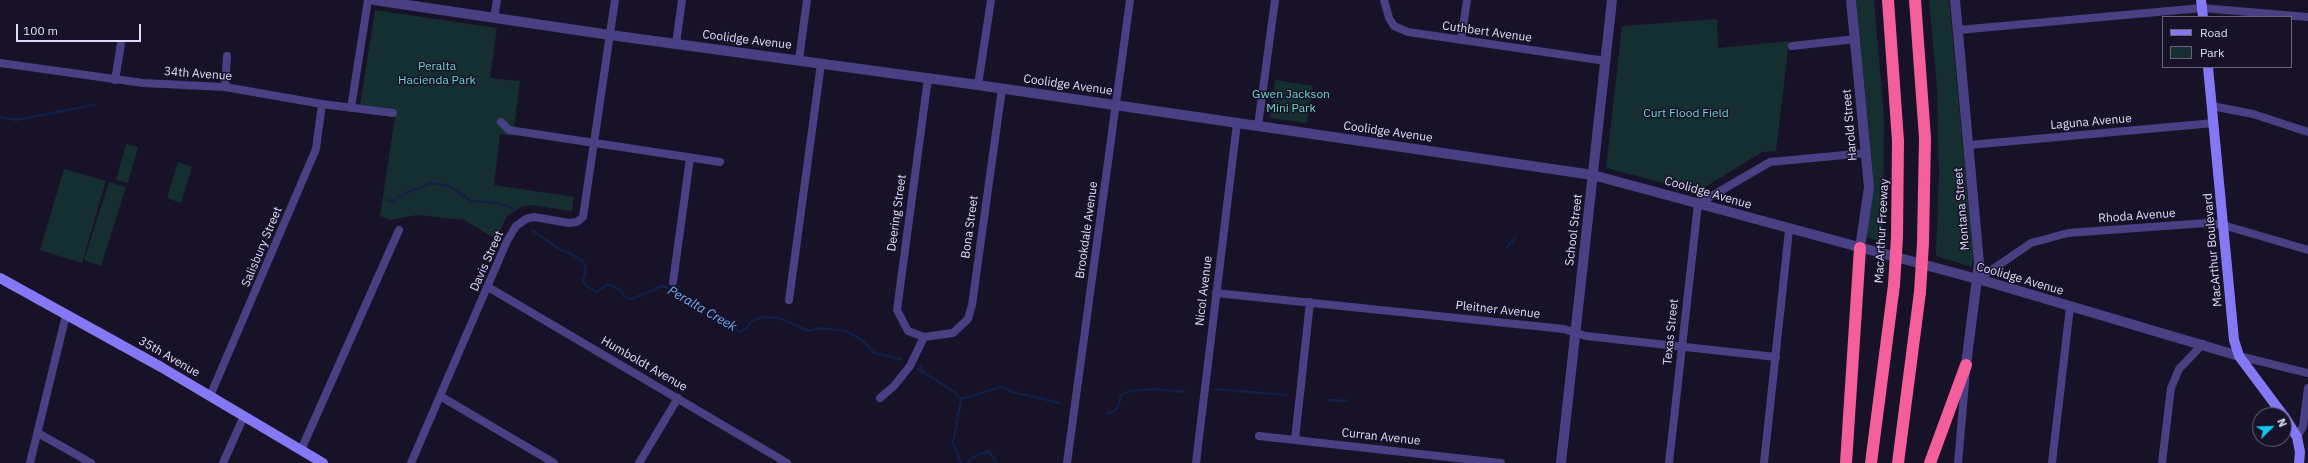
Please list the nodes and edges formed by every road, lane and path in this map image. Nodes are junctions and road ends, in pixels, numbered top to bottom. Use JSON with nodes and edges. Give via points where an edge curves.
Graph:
{"nodes":[{"id":1,"x":368,"y":0,"type":"edge"},
{"id":2,"x":374,"y":0,"type":"edge"},
{"id":3,"x":497,"y":0,"type":"edge"},
{"id":4,"x":615,"y":0,"type":"edge"},
{"id":5,"x":682,"y":0,"type":"edge"},
{"id":6,"x":807,"y":0,"type":"edge"},
{"id":7,"x":990,"y":0,"type":"edge"},
{"id":8,"x":1130,"y":0,"type":"edge"},
{"id":9,"x":1275,"y":0,"type":"edge"},
{"id":10,"x":1384,"y":0,"type":"edge"},
{"id":11,"x":1467,"y":0,"type":"edge"},
{"id":12,"x":1612,"y":0,"type":"edge"},
{"id":13,"x":1852,"y":0,"type":"edge"},
{"id":14,"x":1888,"y":0,"type":"edge"},
{"id":15,"x":1915,"y":0,"type":"edge"},
{"id":16,"x":1955,"y":0,"type":"edge"},
{"id":17,"x":386,"y":1,"type":"edge"},
{"id":18,"x":2202,"y":8,"type":"edge"},
{"id":19,"x":2308,"y":17,"type":"edge"},
{"id":20,"x":494,"y":18,"type":"junction"},
{"id":21,"x":1958,"y":30,"type":"junction"},
{"id":22,"x":610,"y":35,"type":"junction"},
{"id":23,"x":1856,"y":39,"type":"junction"},
{"id":24,"x":1461,"y":40,"type":"junction"},
{"id":25,"x":121,"y":44,"type":"dead end"},
{"id":26,"x":676,"y":44,"type":"junction"},
{"id":27,"x":1792,"y":46,"type":"dead end"},
{"id":28,"x":227,"y":56,"type":"dead end"},
{"id":29,"x":799,"y":60,"type":"junction"},
{"id":30,"x":1606,"y":61,"type":"junction"},
{"id":31,"x":0,"y":64,"type":"edge"},
{"id":32,"x":821,"y":64,"type":"junction"},
{"id":33,"x":2208,"y":68,"type":"edge"},
{"id":34,"x":928,"y":78,"type":"junction"},
{"id":35,"x":116,"y":80,"type":"junction"},
{"id":36,"x":978,"y":85,"type":"junction"},
{"id":37,"x":225,"y":87,"type":"junction"},
{"id":38,"x":1002,"y":89,"type":"junction"},
{"id":39,"x":322,"y":104,"type":"junction"},
{"id":40,"x":1116,"y":105,"type":"junction"},
{"id":41,"x":2212,"y":106,"type":"junction"},
{"id":42,"x":351,"y":108,"type":"junction"},
{"id":43,"x":393,"y":113,"type":"dead end"},
{"id":44,"x":501,"y":122,"type":"dead end"},
{"id":45,"x":1237,"y":123,"type":"junction"},
{"id":46,"x":2214,"y":123,"type":"junction"},
{"id":47,"x":1258,"y":126,"type":"junction"},
{"id":48,"x":2308,"y":132,"type":"edge"},
{"id":49,"x":593,"y":142,"type":"junction"},
{"id":50,"x":1969,"y":145,"type":"junction"},
{"id":51,"x":1866,"y":153,"type":"junction"},
{"id":52,"x":690,"y":158,"type":"junction"},
{"id":53,"x":720,"y":162,"type":"dead end"},
{"id":54,"x":1593,"y":175,"type":"junction"},
{"id":55,"x":1698,"y":204,"type":"junction"},
{"id":56,"x":2223,"y":225,"type":"junction"},
{"id":57,"x":399,"y":230,"type":"dead end"},
{"id":58,"x":1790,"y":230,"type":"junction"},
{"id":59,"x":1860,"y":248,"type":"junction"},
{"id":60,"x":2308,"y":250,"type":"edge"},
{"id":61,"x":0,"y":278,"type":"edge"},
{"id":62,"x":1977,"y":280,"type":"junction"},
{"id":63,"x":672,"y":282,"type":"dead end"},
{"id":64,"x":488,"y":287,"type":"junction"},
{"id":65,"x":1216,"y":293,"type":"junction"},
{"id":66,"x":789,"y":300,"type":"dead end"},
{"id":67,"x":1310,"y":302,"type":"junction"},
{"id":68,"x":2070,"y":307,"type":"junction"},
{"id":69,"x":66,"y":315,"type":"junction"},
{"id":70,"x":1575,"y":332,"type":"junction"},
{"id":71,"x":924,"y":337,"type":"junction"},
{"id":72,"x":2203,"y":344,"type":"junction"},
{"id":73,"x":1682,"y":347,"type":"junction"},
{"id":74,"x":2239,"y":356,"type":"junction"},
{"id":75,"x":1776,"y":357,"type":"junction"},
{"id":76,"x":1966,"y":366,"type":"junction"},
{"id":77,"x":2308,"y":373,"type":"edge"},
{"id":78,"x":2308,"y":388,"type":"edge"},
{"id":79,"x":210,"y":396,"type":"junction"},
{"id":80,"x":440,"y":396,"type":"junction"},
{"id":81,"x":678,"y":398,"type":"junction"},
{"id":82,"x":880,"y":398,"type":"dead end"},
{"id":83,"x":2278,"y":407,"type":"edge"},
{"id":84,"x":244,"y":416,"type":"junction"},
{"id":85,"x":2292,"y":429,"type":"edge"},
{"id":86,"x":38,"y":433,"type":"junction"},
{"id":87,"x":1259,"y":436,"type":"dead end"},
{"id":88,"x":2297,"y":437,"type":"junction"},
{"id":89,"x":1295,"y":440,"type":"junction"},
{"id":90,"x":301,"y":450,"type":"junction"},
{"id":91,"x":30,"y":463,"type":"edge"},
{"id":92,"x":92,"y":463,"type":"edge"},
{"id":93,"x":223,"y":463,"type":"edge"},
{"id":94,"x":323,"y":463,"type":"edge"},
{"id":95,"x":411,"y":463,"type":"edge"},
{"id":96,"x":554,"y":463,"type":"edge"},
{"id":97,"x":639,"y":463,"type":"edge"},
{"id":98,"x":787,"y":463,"type":"edge"},
{"id":99,"x":1067,"y":463,"type":"edge"},
{"id":100,"x":1196,"y":463,"type":"edge"},
{"id":101,"x":1501,"y":463,"type":"edge"},
{"id":102,"x":1561,"y":463,"type":"edge"},
{"id":103,"x":1669,"y":463,"type":"edge"},
{"id":104,"x":1764,"y":463,"type":"edge"},
{"id":105,"x":1846,"y":463,"type":"edge"},
{"id":106,"x":1871,"y":463,"type":"edge"},
{"id":107,"x":1898,"y":463,"type":"edge"},
{"id":108,"x":1930,"y":463,"type":"edge"},
{"id":109,"x":1958,"y":463,"type":"edge"},
{"id":110,"x":2052,"y":463,"type":"edge"},
{"id":111,"x":2162,"y":463,"type":"edge"},
{"id":112,"x":2299,"y":463,"type":"edge"}],
"edges":[{"from":1,"to":42,"type":"street"},
{"from":2,"to":17,"type":"street","name":"Coolidge Avenue"},
{"from":3,"to":20,"type":"street"},
{"from":4,"to":22,"type":"street","name":"Davis Street"},
{"from":5,"to":26,"type":"street"},
{"from":6,"to":29,"type":"street"},
{"from":7,"to":36,"type":"street"},
{"from":8,"to":40,"type":"street","name":"Brookdale Avenue"},
{"from":9,"to":47,"type":"street"},
{"from":10,"to":24,"type":"street","name":"Cuthbert Avenue","via":[[1394,26],[1408,32]]},
{"from":11,"to":24,"type":"street"},
{"from":12,"to":30,"type":"street","name":"School Street"},
{"from":13,"to":23,"type":"street","name":"Harold Street"},
{"from":14,"to":106,"type":"highway","name":"MacArthur Freeway","bridge":true,"via":[[1898,141],[1897,237],[1894,285]]},
{"from":15,"to":107,"type":"highway","bridge":true,"via":[[1925,138],[1924,243]]},
{"from":16,"to":21,"type":"street","name":"Montana Street"},
{"from":17,"to":20,"type":"street","name":"Coolidge Avenue"},
{"from":18,"to":19,"type":"street"},
{"from":18,"to":21,"type":"street"},
{"from":20,"to":22,"type":"street","name":"Coolidge Avenue"},
{"from":21,"to":50,"type":"street","name":"Montana Street"},
{"from":22,"to":26,"type":"street","name":"Coolidge Avenue"},
{"from":22,"to":49,"type":"street","name":"Davis Street"},
{"from":23,"to":27,"type":"street"},
{"from":23,"to":51,"type":"street","name":"Harold Street"},
{"from":24,"to":30,"type":"street","name":"Cuthbert Avenue"},
{"from":25,"to":35,"type":"street"},
{"from":26,"to":29,"type":"street","name":"Coolidge Avenue"},
{"from":28,"to":37,"type":"street"},
{"from":29,"to":32,"type":"street","name":"Coolidge Avenue"},
{"from":30,"to":54,"type":"street","name":"School Street"},
{"from":31,"to":35,"type":"street","name":"34th Avenue"},
{"from":32,"to":34,"type":"street","name":"Coolidge Avenue"},
{"from":32,"to":66,"type":"street"},
{"from":33,"to":41,"type":"main road","name":"MacArthur Boulevard"},
{"from":34,"to":36,"type":"street","name":"Coolidge Avenue"},
{"from":34,"to":71,"type":"street","name":"Deering Street","via":[[897,310],[908,331]]},
{"from":35,"to":37,"type":"street","name":"34th Avenue"},
{"from":36,"to":38,"type":"street","name":"Coolidge Avenue"},
{"from":37,"to":39,"type":"street","name":"34th Avenue"},
{"from":38,"to":40,"type":"street","name":"Coolidge Avenue"},
{"from":38,"to":71,"type":"street","name":"Bona Street","via":[[968,319],[953,333]]},
{"from":39,"to":42,"type":"street","name":"34th Avenue"},
{"from":39,"to":79,"type":"street","name":"Salisbury Street","via":[[316,149]]},
{"from":40,"to":45,"type":"street","name":"Coolidge Avenue"},
{"from":40,"to":99,"type":"street","name":"Brookdale Avenue"},
{"from":41,"to":46,"type":"main road","name":"MacArthur Boulevard"},
{"from":41,"to":48,"type":"street","via":[[2253,114]]},
{"from":42,"to":43,"type":"street","name":"34th Avenue"},
{"from":44,"to":49,"type":"street","via":[[508,130]]},
{"from":45,"to":47,"type":"street","name":"Coolidge Avenue"},
{"from":45,"to":65,"type":"street","name":"Nicol Avenue"},
{"from":46,"to":50,"type":"street","name":"Laguna Avenue"},
{"from":46,"to":56,"type":"main road","name":"MacArthur Boulevard"},
{"from":47,"to":54,"type":"street","name":"Coolidge Avenue"},
{"from":49,"to":52,"type":"street"},
{"from":49,"to":64,"type":"street","name":"Davis Street","via":[[583,217],[577,222],[569,223],[534,217],[516,226]]},
{"from":50,"to":62,"type":"street","name":"Montana Street","via":[[1979,263]]},
{"from":51,"to":55,"type":"street","via":[[1770,162]]},
{"from":51,"to":59,"type":"street","name":"Harold Street","via":[[1869,187]]},
{"from":52,"to":53,"type":"street"},
{"from":52,"to":63,"type":"street"},
{"from":54,"to":55,"type":"street","name":"Coolidge Avenue"},
{"from":54,"to":70,"type":"street","name":"School Street"},
{"from":55,"to":58,"type":"street","name":"Coolidge Avenue"},
{"from":55,"to":73,"type":"street","name":"Texas Street"},
{"from":56,"to":60,"type":"street","name":"Rhoda Avenue"},
{"from":56,"to":62,"type":"street","name":"Rhoda Avenue","via":[[2206,223],[2056,235],[2020,249]]},
{"from":56,"to":74,"type":"main road","name":"MacArthur Boulevard","via":[[2234,340]]},
{"from":57,"to":90,"type":"street"},
{"from":58,"to":59,"type":"street","name":"Coolidge Avenue"},
{"from":58,"to":75,"type":"street"},
{"from":59,"to":62,"type":"street","name":"Coolidge Avenue"},
{"from":59,"to":105,"type":"highway"},
{"from":61,"to":69,"type":"main road","name":"35th Avenue"},
{"from":62,"to":68,"type":"street","name":"Coolidge Avenue"},
{"from":62,"to":76,"type":"street","name":"Montana Street"},
{"from":64,"to":80,"type":"street","name":"Davis Street"},
{"from":64,"to":81,"type":"street","name":"Humboldt Avenue"},
{"from":65,"to":67,"type":"street","name":"Pleitner Avenue"},
{"from":65,"to":100,"type":"street","name":"Nicol Avenue"},
{"from":67,"to":70,"type":"street","name":"Pleitner Avenue"},
{"from":67,"to":89,"type":"street"},
{"from":68,"to":72,"type":"street","name":"Coolidge Avenue"},
{"from":68,"to":110,"type":"street"},
{"from":69,"to":79,"type":"main road","name":"35th Avenue"},
{"from":69,"to":86,"type":"street"},
{"from":70,"to":73,"type":"street","name":"Pleitner Avenue","via":[[1586,336]]},
{"from":70,"to":102,"type":"street","name":"School Street"},
{"from":71,"to":82,"type":"street","via":[[910,366],[894,386]]},
{"from":72,"to":74,"type":"street","name":"Coolidge Avenue"},
{"from":72,"to":111,"type":"street","via":[[2179,369],[2171,388]]},
{"from":73,"to":75,"type":"street","name":"Pleitner Avenue"},
{"from":73,"to":103,"type":"street","name":"Texas Street"},
{"from":74,"to":77,"type":"street","name":"Coolidge Avenue"},
{"from":74,"to":83,"type":"main road","name":"MacArthur Boulevard"},
{"from":75,"to":104,"type":"street"},
{"from":76,"to":108,"type":"highway"},
{"from":76,"to":109,"type":"street","name":"Montana Street","via":[[1966,392]]},
{"from":78,"to":88,"type":"street","via":[[2304,426]]},
{"from":79,"to":84,"type":"main road","name":"35th Avenue"},
{"from":80,"to":95,"type":"street","name":"Davis Street"},
{"from":80,"to":96,"type":"street"},
{"from":81,"to":97,"type":"street"},
{"from":81,"to":98,"type":"street","name":"Humboldt Avenue"},
{"from":84,"to":90,"type":"main road","name":"35th Avenue"},
{"from":84,"to":93,"type":"street"},
{"from":85,"to":88,"type":"main road","name":"MacArthur Boulevard"},
{"from":86,"to":91,"type":"street"},
{"from":86,"to":92,"type":"street"},
{"from":87,"to":89,"type":"street","name":"Curran Avenue"},
{"from":88,"to":112,"type":"main road","name":"MacArthur Boulevard"},
{"from":89,"to":101,"type":"street","name":"Curran Avenue"},
{"from":90,"to":94,"type":"main road","name":"35th Avenue"}]}
